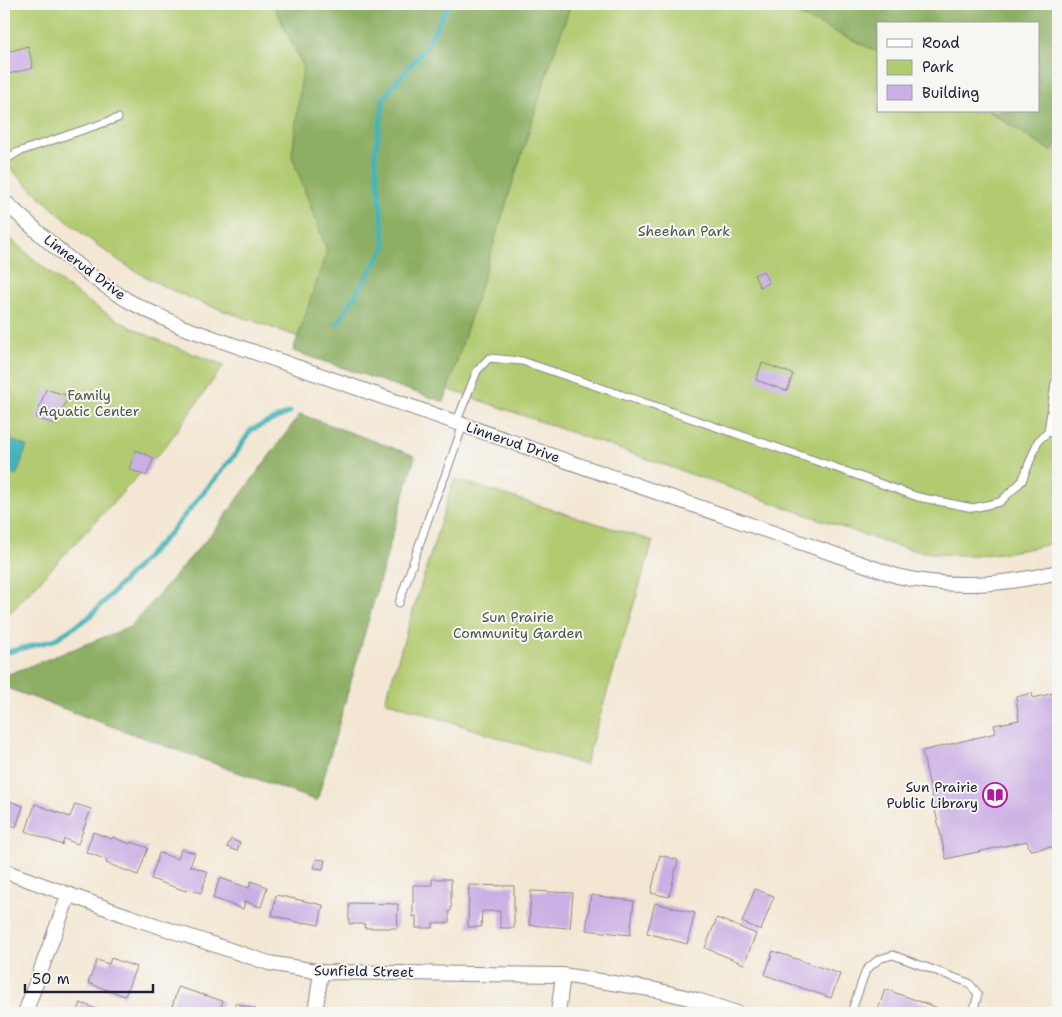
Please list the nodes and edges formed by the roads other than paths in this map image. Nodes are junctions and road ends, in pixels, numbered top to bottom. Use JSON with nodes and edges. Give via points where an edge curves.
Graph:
{"nodes":[{"id":1,"x":118,"y":118,"type":"dead end"},
{"id":2,"x":4,"y":161,"type":"edge"},
{"id":3,"x":4,"y":202,"type":"edge"},
{"id":4,"x":1055,"y":383,"type":"dead end"},
{"id":5,"x":460,"y":424,"type":"junction"},
{"id":6,"x":1048,"y":432,"type":"junction"},
{"id":7,"x":1058,"y":435,"type":"edge"},
{"id":8,"x":1058,"y":572,"type":"edge"},
{"id":9,"x":399,"y":603,"type":"dead end"},
{"id":10,"x":4,"y":871,"type":"edge"},
{"id":11,"x":69,"y":894,"type":"junction"},
{"id":12,"x":322,"y":972,"type":"junction"},
{"id":13,"x":563,"y":975,"type":"junction"},
{"id":14,"x":25,"y":1013,"type":"edge"},
{"id":15,"x":315,"y":1013,"type":"edge"},
{"id":16,"x":558,"y":1013,"type":"edge"},
{"id":17,"x":737,"y":1013,"type":"edge"},
{"id":18,"x":851,"y":1013,"type":"edge"},
{"id":19,"x":973,"y":1013,"type":"edge"}],
"edges":[{"from":1,"to":2,"type":"lane","via":[[18,152]]},
{"from":3,"to":5,"type":"street","name":"Linnerud Drive","via":[[59,252],[104,285],[182,327]]},
{"from":4,"to":6,"type":"lane"},
{"from":5,"to":6,"type":"lane","via":[[477,371],[489,358],[522,361],[918,497],[973,508],[1000,502],[1022,481],[1038,441]]},
{"from":5,"to":8,"type":"street","name":"Linnerud Drive","via":[[897,576],[978,584]]},
{"from":5,"to":9,"type":"lane","via":[[445,476]]},
{"from":6,"to":7,"type":"lane"},
{"from":10,"to":11,"type":"street","name":"Sunfield Street"},
{"from":11,"to":12,"type":"street","name":"Sunfield Street","via":[[269,964]]},
{"from":11,"to":14,"type":"street"},
{"from":12,"to":13,"type":"street","name":"Sunfield Street"},
{"from":12,"to":15,"type":"street"},
{"from":13,"to":16,"type":"street"},
{"from":13,"to":17,"type":"street","name":"Sunfield Street","via":[[656,990]]},
{"from":18,"to":19,"type":"lane","via":[[866,970],[879,959],[893,955],[969,983],[978,994]]}]}
